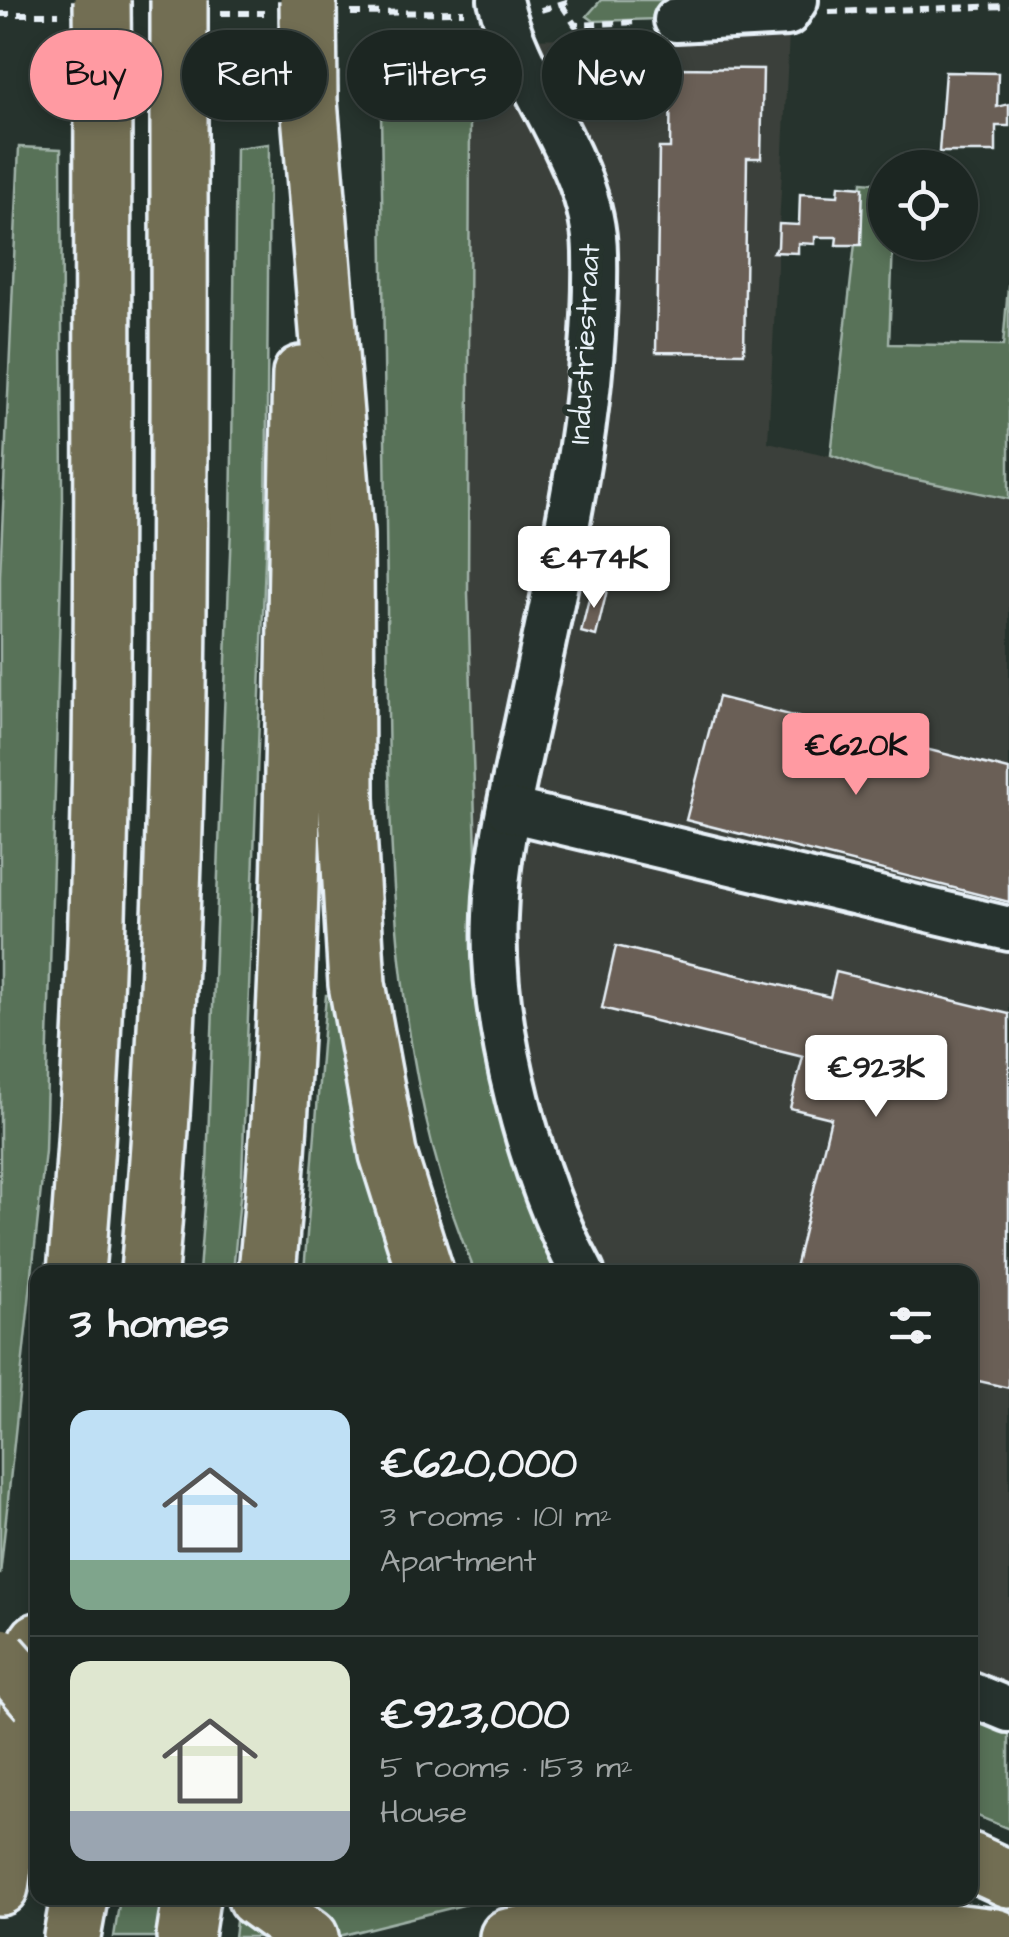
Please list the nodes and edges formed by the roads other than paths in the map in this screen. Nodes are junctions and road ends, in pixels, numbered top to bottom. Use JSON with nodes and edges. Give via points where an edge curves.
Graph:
{"nodes":[{"id":1,"x":102,"y":0,"type":"edge"},
{"id":2,"x":179,"y":0,"type":"edge"},
{"id":3,"x":308,"y":0,"type":"edge"},
{"id":4,"x":500,"y":0,"type":"edge"},
{"id":5,"x":792,"y":7,"type":"edge"},
{"id":6,"x":676,"y":20,"type":"road end"},
{"id":7,"x":308,"y":30,"type":"edge"},
{"id":8,"x":309,"y":120,"type":"edge"},
{"id":9,"x":310,"y":120,"type":"edge"},
{"id":10,"x":509,"y":810,"type":"junction"},
{"id":11,"x":1009,"y":929,"type":"edge"},
{"id":12,"x":77,"y":1265,"type":"edge"},
{"id":13,"x":151,"y":1265,"type":"edge"},
{"id":14,"x":267,"y":1265,"type":"edge"},
{"id":15,"x":423,"y":1265,"type":"edge"},
{"id":16,"x":579,"y":1265,"type":"edge"},
{"id":17,"x":0,"y":1656,"type":"edge"},
{"id":18,"x":30,"y":1690,"type":"edge"},
{"id":19,"x":30,"y":1693,"type":"edge"},
{"id":20,"x":978,"y":1697,"type":"edge"},
{"id":21,"x":1009,"y":1710,"type":"edge"},
{"id":22,"x":978,"y":1865,"type":"edge"},
{"id":23,"x":1009,"y":1880,"type":"edge"},
{"id":24,"x":0,"y":1887,"type":"edge"},
{"id":25,"x":78,"y":1905,"type":"edge"},
{"id":26,"x":189,"y":1905,"type":"edge"},
{"id":27,"x":266,"y":1905,"type":"edge"},
{"id":28,"x":72,"y":1937,"type":"edge"},
{"id":29,"x":185,"y":1937,"type":"edge"},
{"id":30,"x":310,"y":1937,"type":"edge"},
{"id":31,"x":508,"y":1937,"type":"edge"},
{"id":32,"x":996,"y":1937,"type":"edge"}],
"edges":[{"from":1,"to":12,"type":"highway","bridge":true,"via":[[104,764]]},
{"from":2,"to":13,"type":"highway","bridge":true,"via":[[176,773]]},
{"from":3,"to":7,"type":"highway","bridge":true},
{"from":4,"to":10,"type":"lane","name":"Industriestraat","via":[[588,200],[595,248],[574,503]]},
{"from":5,"to":6,"type":"lane"},
{"from":8,"to":14,"type":"highway","via":[[292,788]]},
{"from":9,"to":15,"type":"highway","via":[[345,535],[346,798],[357,984],[388,1154]]},
{"from":10,"to":11,"type":"lane"},
{"from":10,"to":16,"type":"lane","name":"Industriestraat","via":[[495,915],[498,1014],[527,1132]]},
{"from":17,"to":18,"type":"highway","bridge":true},
{"from":19,"to":24,"type":"highway"},
{"from":20,"to":21,"type":"lane"},
{"from":22,"to":23,"type":"highway"},
{"from":25,"to":28,"type":"highway"},
{"from":26,"to":29,"type":"highway"},
{"from":27,"to":30,"type":"highway"},
{"from":31,"to":32,"type":"highway","via":[[593,1923],[736,1915]]}]}
